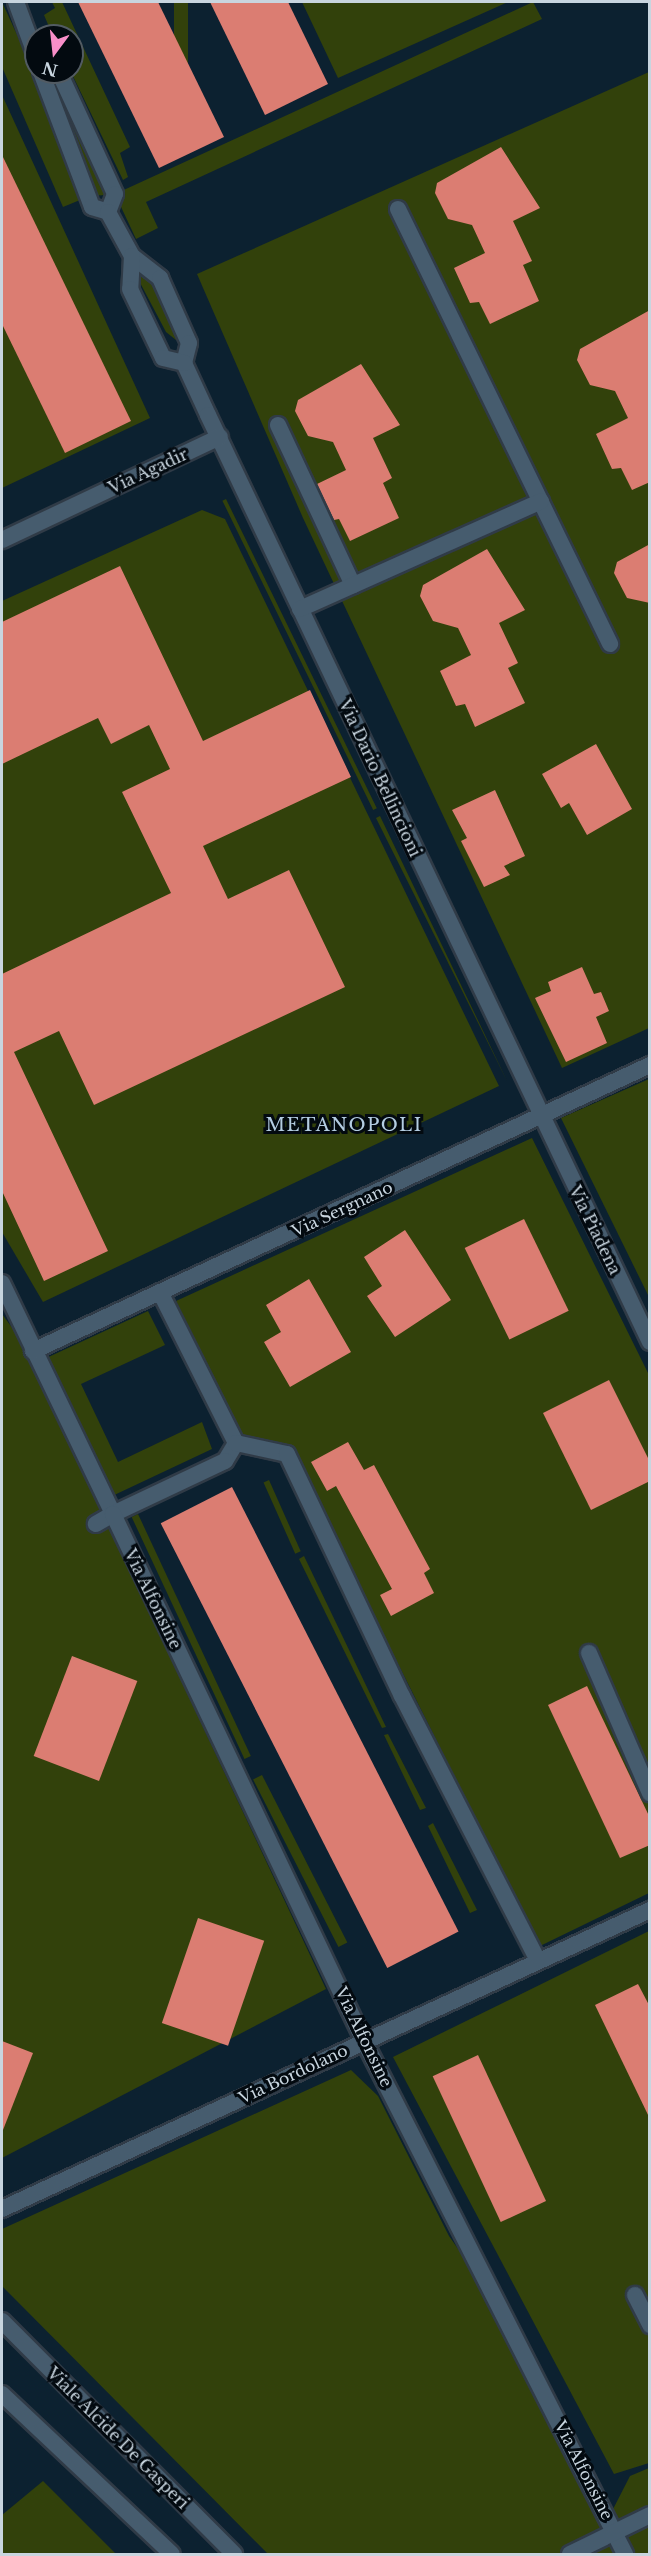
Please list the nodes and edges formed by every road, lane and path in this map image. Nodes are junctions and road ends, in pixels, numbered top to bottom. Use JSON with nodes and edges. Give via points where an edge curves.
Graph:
{"nodes":[{"id":1,"x":16,"y":2,"type":"edge"},
{"id":2,"x":24,"y":20,"type":"junction"},
{"id":3,"x":25,"y":24,"type":"edge"},
{"id":4,"x":31,"y":24,"type":"edge"},
{"id":5,"x":46,"y":84,"type":"edge"},
{"id":6,"x":65,"y":84,"type":"edge"},
{"id":7,"x":398,"y":209,"type":"dead end"},
{"id":8,"x":108,"y":212,"type":"junction"},
{"id":9,"x":132,"y":256,"type":"junction"},
{"id":10,"x":184,"y":363,"type":"junction"},
{"id":11,"x":278,"y":425,"type":"dead end"},
{"id":12,"x":220,"y":437,"type":"junction"},
{"id":13,"x":541,"y":501,"type":"junction"},
{"id":14,"x":2,"y":540,"type":"edge"},
{"id":15,"x":353,"y":585,"type":"junction"},
{"id":16,"x":300,"y":609,"type":"junction"},
{"id":17,"x":610,"y":644,"type":"dead end"},
{"id":18,"x":650,"y":1065,"type":"edge"},
{"id":19,"x":540,"y":1118,"type":"junction"},
{"id":20,"x":2,"y":1283,"type":"edge"},
{"id":21,"x":160,"y":1292,"type":"junction"},
{"id":22,"x":650,"y":1342,"type":"edge"},
{"id":23,"x":33,"y":1351,"type":"junction"},
{"id":24,"x":236,"y":1443,"type":"junction"},
{"id":25,"x":112,"y":1514,"type":"junction"},
{"id":26,"x":96,"y":1524,"type":"dead end"},
{"id":27,"x":589,"y":1653,"type":"dead end"},
{"id":28,"x":650,"y":1793,"type":"edge"},
{"id":29,"x":650,"y":1910,"type":"edge"},
{"id":30,"x":538,"y":1961,"type":"junction"},
{"id":31,"x":364,"y":2041,"type":"junction"},
{"id":32,"x":2,"y":2209,"type":"edge"},
{"id":33,"x":635,"y":2295,"type":"dead end"},
{"id":34,"x":2,"y":2321,"type":"edge"},
{"id":35,"x":650,"y":2325,"type":"edge"},
{"id":36,"x":2,"y":2394,"type":"edge"},
{"id":37,"x":650,"y":2515,"type":"edge"},
{"id":38,"x":615,"y":2532,"type":"junction"},
{"id":39,"x":172,"y":2554,"type":"edge"},
{"id":40,"x":234,"y":2554,"type":"edge"},
{"id":41,"x":570,"y":2554,"type":"edge"},
{"id":42,"x":626,"y":2554,"type":"edge"}],
"edges":[{"from":1,"to":2,"type":"street"},
{"from":2,"to":3,"type":"street"},
{"from":2,"to":4,"type":"street"},
{"from":5,"to":8,"type":"street","via":[[92,207]]},
{"from":6,"to":8,"type":"street","via":[[115,194]]},
{"from":7,"to":13,"type":"street"},
{"from":8,"to":9,"type":"street"},
{"from":9,"to":10,"type":"street","via":[[160,278],[189,343]]},
{"from":9,"to":10,"type":"street","via":[[130,289],[163,357]]},
{"from":10,"to":12,"type":"street"},
{"from":11,"to":15,"type":"street"},
{"from":12,"to":14,"type":"street","name":"Via Agadir"},
{"from":12,"to":16,"type":"street","name":"Via Dario Bellincioni"},
{"from":13,"to":15,"type":"street"},
{"from":13,"to":17,"type":"street"},
{"from":15,"to":16,"type":"street"},
{"from":16,"to":19,"type":"street","name":"Via Dario Bellincioni"},
{"from":18,"to":19,"type":"street","name":"Via Sergnano"},
{"from":19,"to":21,"type":"street","name":"Via Sergnano"},
{"from":19,"to":22,"type":"street","name":"Via Piadena"},
{"from":20,"to":23,"type":"street","name":"Via Alfonsine"},
{"from":21,"to":23,"type":"street","name":"Via Sergnano"},
{"from":21,"to":24,"type":"street"},
{"from":23,"to":25,"type":"street","name":"Via Alfonsine"},
{"from":24,"to":25,"type":"street","via":[[225,1461]]},
{"from":24,"to":30,"type":"street","via":[[287,1454],[402,1696]]},
{"from":25,"to":26,"type":"street"},
{"from":25,"to":31,"type":"street","name":"Via Alfonsine"},
{"from":27,"to":28,"type":"street"},
{"from":29,"to":30,"type":"street","name":"Via Bordolano"},
{"from":30,"to":31,"type":"street","name":"Via Bordolano"},
{"from":31,"to":32,"type":"street","name":"Via Bordolano"},
{"from":31,"to":38,"type":"street","name":"Via Alfonsine"},
{"from":33,"to":35,"type":"street"},
{"from":34,"to":40,"type":"street","name":"Viale Alcide De Gasperi"},
{"from":36,"to":39,"type":"street"},
{"from":37,"to":38,"type":"street"},
{"from":38,"to":41,"type":"street"},
{"from":38,"to":42,"type":"street","name":"Via Alfonsine"}]}
